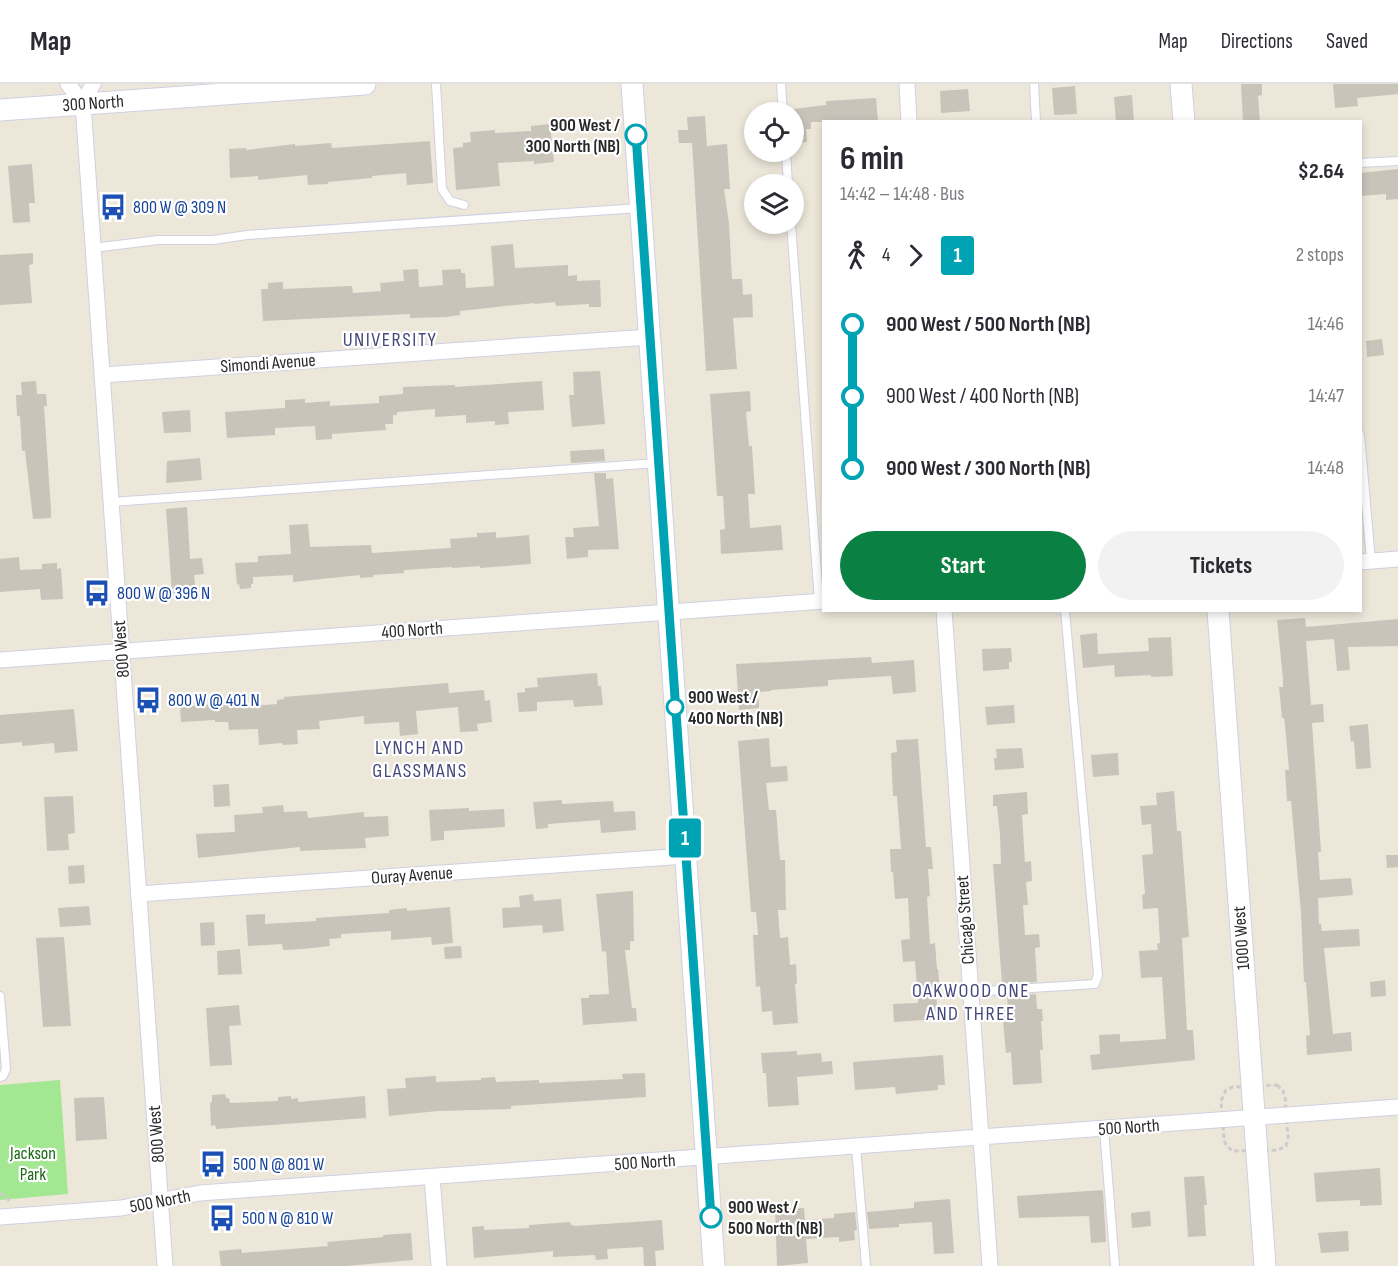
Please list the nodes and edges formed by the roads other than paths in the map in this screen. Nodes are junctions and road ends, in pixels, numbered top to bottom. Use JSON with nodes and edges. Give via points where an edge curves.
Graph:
{"nodes":[{"id":1,"x":68,"y":84,"type":"edge"},
{"id":2,"x":93,"y":84,"type":"edge"},
{"id":3,"x":366,"y":84,"type":"edge"},
{"id":4,"x":436,"y":84,"type":"edge"},
{"id":5,"x":632,"y":84,"type":"edge"},
{"id":6,"x":781,"y":84,"type":"edge"},
{"id":7,"x":907,"y":84,"type":"edge"},
{"id":8,"x":1034,"y":84,"type":"edge"},
{"id":9,"x":1181,"y":84,"type":"edge"},
{"id":10,"x":782,"y":102,"type":"edge"},
{"id":11,"x":83,"y":104,"type":"junction"},
{"id":12,"x":0,"y":110,"type":"edge"},
{"id":13,"x":909,"y":120,"type":"edge"},
{"id":14,"x":1036,"y":120,"type":"edge"},
{"id":15,"x":1184,"y":120,"type":"edge"},
{"id":16,"x":1398,"y":161,"type":"edge"},
{"id":17,"x":1362,"y":163,"type":"edge"},
{"id":18,"x":464,"y":205,"type":"dead end"},
{"id":19,"x":641,"y":208,"type":"junction"},
{"id":20,"x":792,"y":234,"type":"edge"},
{"id":21,"x":93,"y":248,"type":"junction"},
{"id":22,"x":650,"y":337,"type":"junction"},
{"id":23,"x":102,"y":375,"type":"junction"},
{"id":24,"x":658,"y":463,"type":"junction"},
{"id":25,"x":1362,"y":477,"type":"edge"},
{"id":26,"x":111,"y":502,"type":"junction"},
{"id":27,"x":1398,"y":560,"type":"edge"},
{"id":28,"x":1366,"y":562,"type":"edge"},
{"id":29,"x":821,"y":601,"type":"edge"},
{"id":30,"x":669,"y":612,"type":"junction"},
{"id":31,"x":944,"y":612,"type":"edge"},
{"id":32,"x":1065,"y":612,"type":"edge"},
{"id":33,"x":1218,"y":612,"type":"edge"},
{"id":34,"x":121,"y":651,"type":"junction"},
{"id":35,"x":0,"y":660,"type":"edge"},
{"id":36,"x":686,"y":856,"type":"junction"},
{"id":37,"x":138,"y":894,"type":"junction"},
{"id":38,"x":970,"y":992,"type":"junction"},
{"id":39,"x":0,"y":996,"type":"edge"},
{"id":40,"x":0,"y":1077,"type":"edge"},
{"id":41,"x":1398,"y":1107,"type":"edge"},
{"id":42,"x":1254,"y":1118,"type":"junction"},
{"id":43,"x":1104,"y":1129,"type":"junction"},
{"id":44,"x":981,"y":1138,"type":"junction"},
{"id":45,"x":856,"y":1147,"type":"junction"},
{"id":46,"x":707,"y":1158,"type":"junction"},
{"id":47,"x":432,"y":1177,"type":"junction"},
{"id":48,"x":161,"y":1201,"type":"junction"},
{"id":49,"x":0,"y":1217,"type":"edge"},
{"id":50,"x":165,"y":1266,"type":"edge"},
{"id":51,"x":439,"y":1266,"type":"edge"},
{"id":52,"x":714,"y":1266,"type":"edge"},
{"id":53,"x":866,"y":1266,"type":"edge"},
{"id":54,"x":990,"y":1266,"type":"edge"},
{"id":55,"x":1115,"y":1266,"type":"edge"},
{"id":56,"x":1265,"y":1266,"type":"edge"}],
"edges":[{"from":1,"to":11,"type":"street"},
{"from":2,"to":11,"type":"street"},
{"from":3,"to":11,"type":"main road","name":"300 North"},
{"from":4,"to":18,"type":"lane","via":[[442,189],[450,201]]},
{"from":5,"to":19,"type":"main road"},
{"from":6,"to":10,"type":"lane"},
{"from":7,"to":13,"type":"street"},
{"from":8,"to":14,"type":"lane"},
{"from":9,"to":15,"type":"main road"},
{"from":11,"to":12,"type":"main road","name":"300 North"},
{"from":11,"to":21,"type":"street","name":"800 West"},
{"from":16,"to":17,"type":"lane"},
{"from":19,"to":21,"type":"lane","via":[[213,240],[158,240]]},
{"from":19,"to":22,"type":"main road"},
{"from":20,"to":29,"type":"lane"},
{"from":21,"to":23,"type":"street","name":"800 West"},
{"from":22,"to":23,"type":"street","name":"Simondi Avenue"},
{"from":22,"to":24,"type":"main road"},
{"from":23,"to":26,"type":"street","name":"800 West"},
{"from":24,"to":26,"type":"lane"},
{"from":24,"to":30,"type":"main road"},
{"from":25,"to":28,"type":"lane"},
{"from":26,"to":34,"type":"street","name":"800 West"},
{"from":27,"to":28,"type":"street"},
{"from":29,"to":30,"type":"street","name":"400 North"},
{"from":30,"to":34,"type":"street","name":"400 North"},
{"from":30,"to":36,"type":"main road"},
{"from":31,"to":38,"type":"street","name":"Chicago Street"},
{"from":32,"to":38,"type":"lane","via":[[1098,975],[1095,984]]},
{"from":33,"to":42,"type":"main road","name":"1000 West"},
{"from":34,"to":35,"type":"street","name":"400 North"},
{"from":34,"to":37,"type":"street","name":"800 West"},
{"from":36,"to":37,"type":"street","name":"Ouray Avenue"},
{"from":36,"to":46,"type":"main road"},
{"from":37,"to":48,"type":"street","name":"800 West"},
{"from":38,"to":44,"type":"street","name":"Chicago Street"},
{"from":39,"to":40,"type":"lane","via":[[6,1069]]},
{"from":41,"to":42,"type":"street","name":"500 North"},
{"from":42,"to":43,"type":"street","name":"500 North"},
{"from":42,"to":56,"type":"main road","name":"1000 West"},
{"from":43,"to":44,"type":"street","name":"500 North"},
{"from":43,"to":55,"type":"lane"},
{"from":44,"to":45,"type":"street","name":"500 North"},
{"from":44,"to":54,"type":"street","name":"Chicago Street"},
{"from":45,"to":46,"type":"street","name":"500 North"},
{"from":45,"to":53,"type":"lane"},
{"from":46,"to":47,"type":"street","name":"500 North"},
{"from":46,"to":52,"type":"main road"},
{"from":47,"to":48,"type":"street","name":"500 North","via":[[200,1193]]},
{"from":47,"to":51,"type":"street"},
{"from":48,"to":49,"type":"street","name":"500 North","via":[[121,1208]]},
{"from":48,"to":50,"type":"street","name":"800 West"}]}
